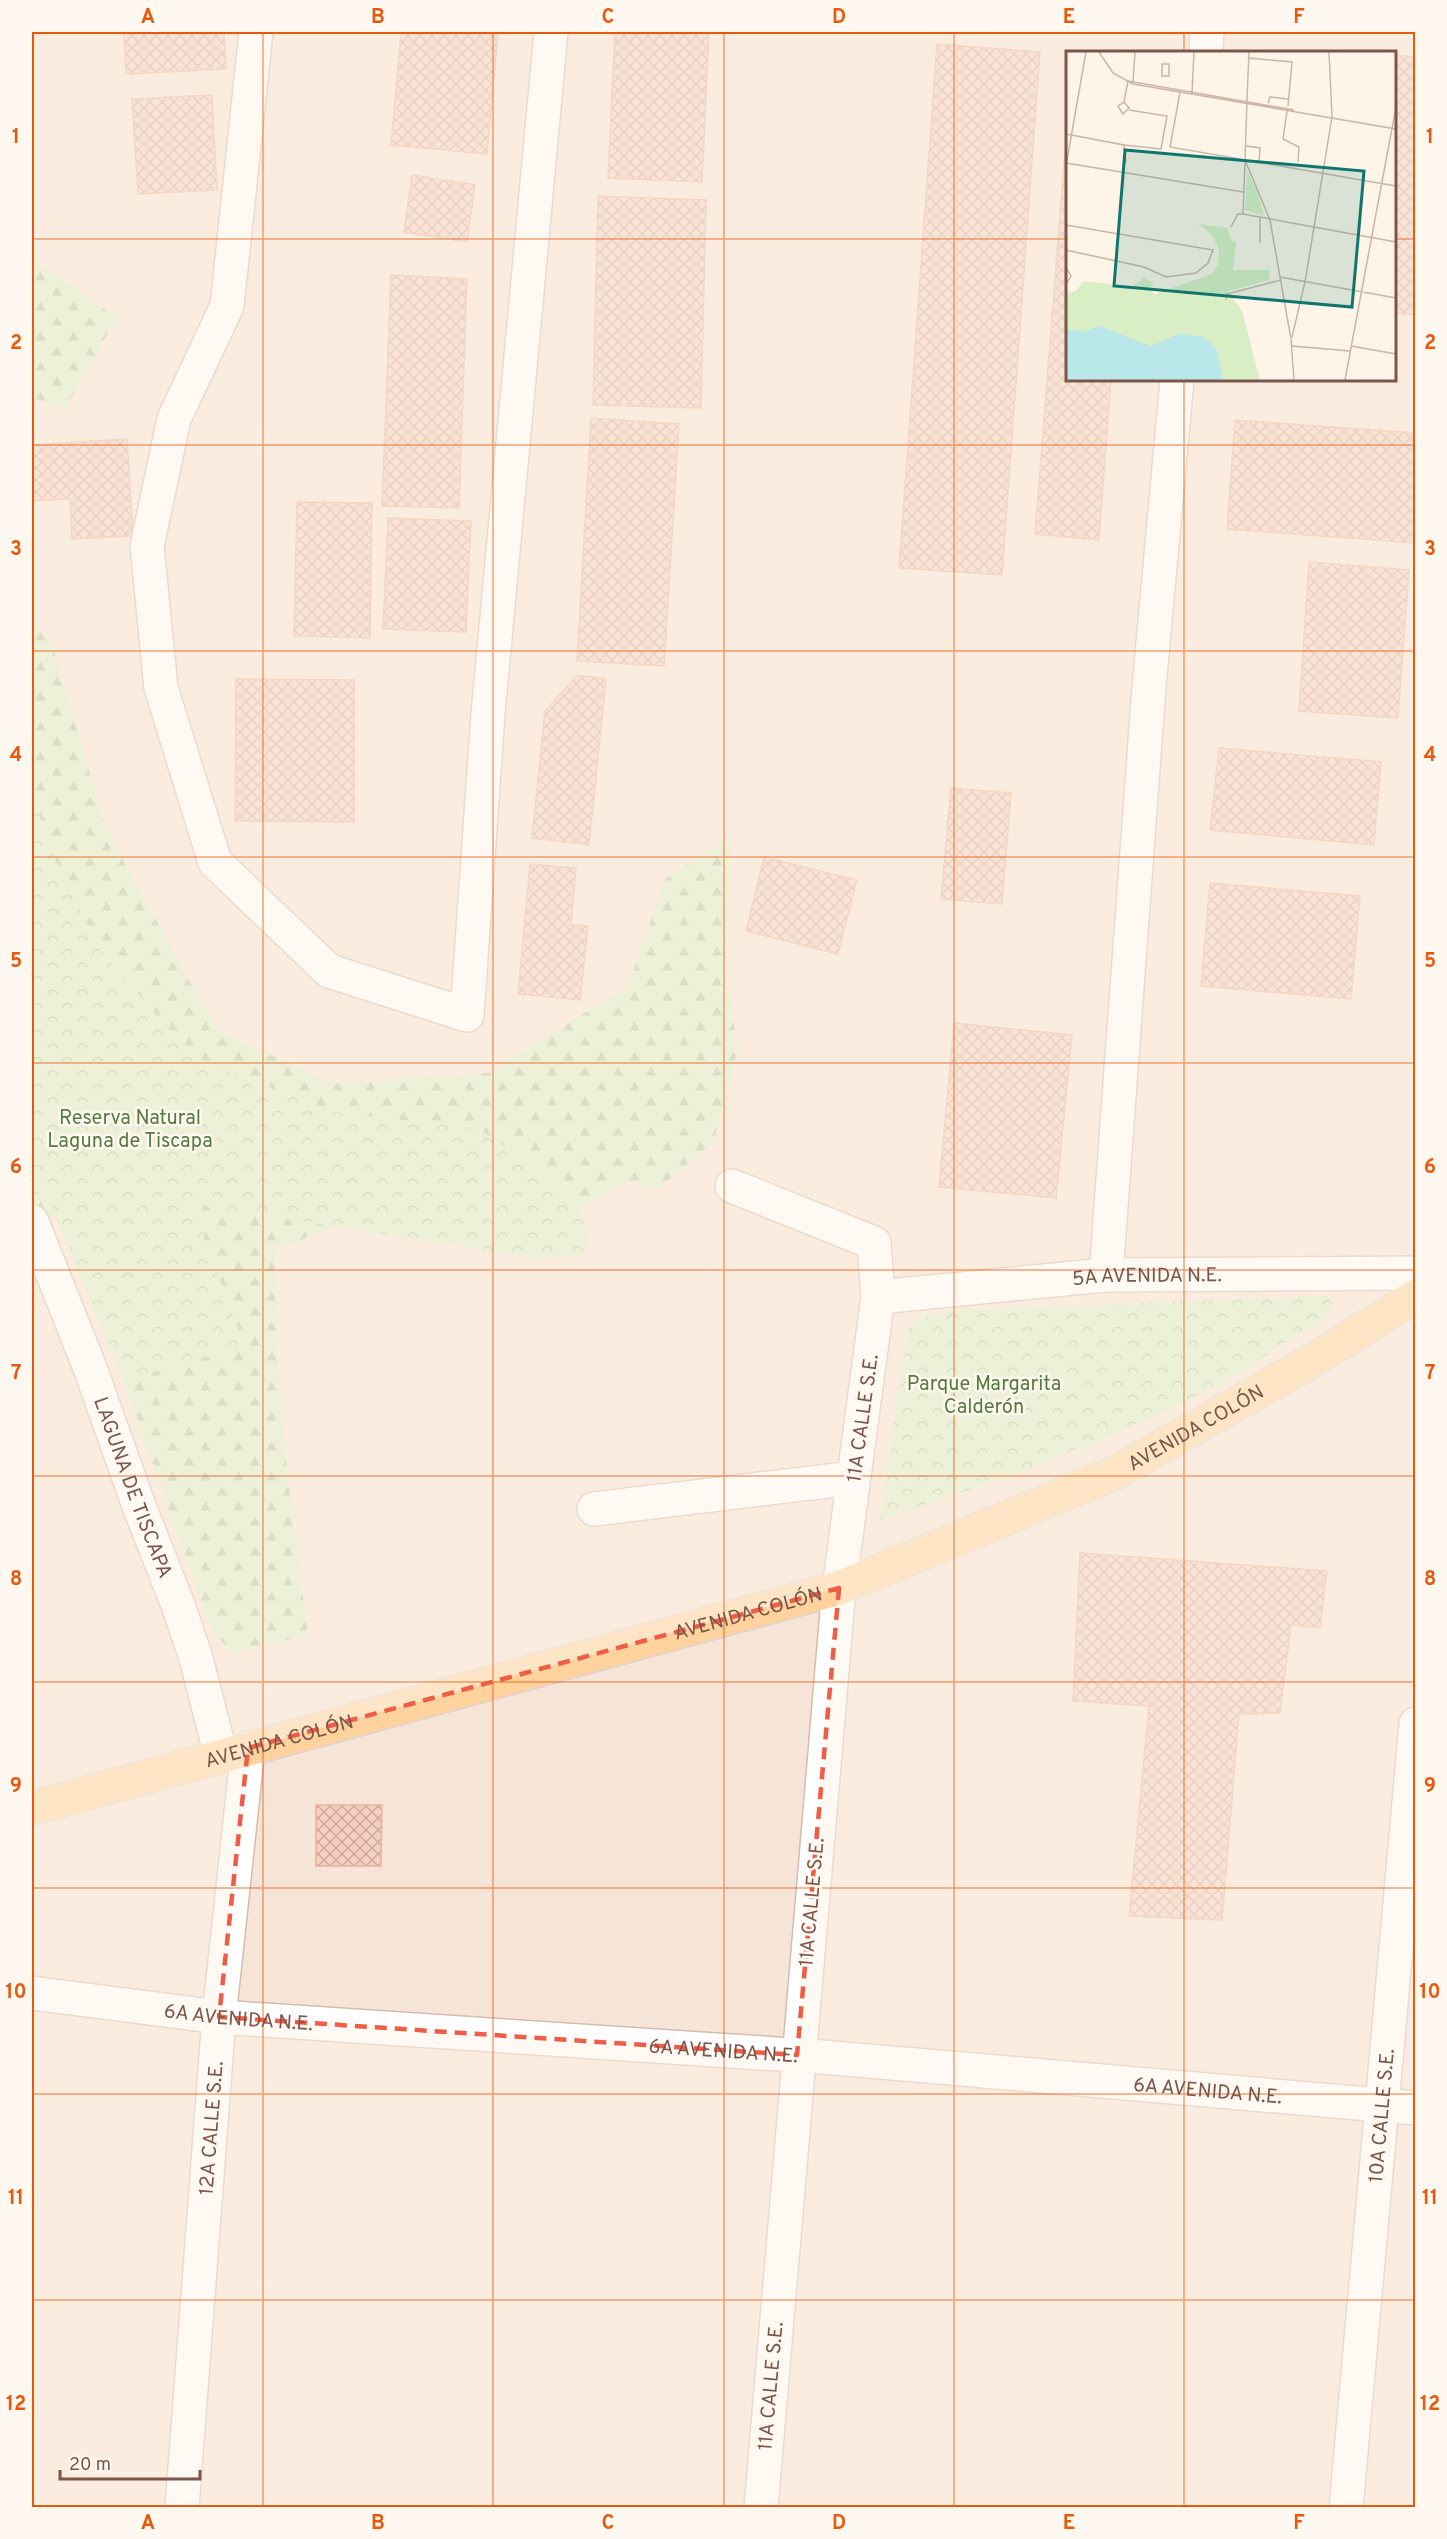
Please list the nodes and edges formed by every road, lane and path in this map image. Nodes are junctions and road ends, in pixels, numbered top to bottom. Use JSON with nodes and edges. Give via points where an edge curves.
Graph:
{"nodes":[{"id":1,"x":256,"y":32,"type":"edge"},
{"id":2,"x":550,"y":32,"type":"edge"},
{"id":3,"x":1207,"y":32,"type":"edge"},
{"id":4,"x":1206,"y":51,"type":"edge"},
{"id":5,"x":1177,"y":381,"type":"edge"},
{"id":6,"x":732,"y":1186,"type":"dead end"},
{"id":7,"x":32,"y":1222,"type":"edge"},
{"id":8,"x":1416,"y":1273,"type":"edge"},
{"id":9,"x":1106,"y":1275,"type":"junction"},
{"id":10,"x":1416,"y":1296,"type":"edge"},
{"id":11,"x":879,"y":1298,"type":"junction"},
{"id":12,"x":853,"y":1478,"type":"junction"},
{"id":13,"x":594,"y":1509,"type":"dead end"},
{"id":14,"x":839,"y":1588,"type":"junction"},
{"id":15,"x":1416,"y":1724,"type":"edge"},
{"id":16,"x":234,"y":1752,"type":"junction"},
{"id":17,"x":32,"y":1808,"type":"edge"},
{"id":18,"x":32,"y":1993,"type":"edge"},
{"id":19,"x":219,"y":2017,"type":"junction"},
{"id":20,"x":797,"y":2055,"type":"junction"},
{"id":21,"x":1382,"y":2106,"type":"junction"},
{"id":22,"x":1416,"y":2108,"type":"edge"},
{"id":23,"x":182,"y":2508,"type":"edge"},
{"id":24,"x":761,"y":2508,"type":"edge"},
{"id":25,"x":1346,"y":2508,"type":"edge"}],
"edges":[{"from":1,"to":2,"type":"street","via":[[226,306],[174,419],[147,546],[161,688],[215,862],[329,971],[467,1015],[488,714]]},
{"from":3,"to":4,"type":"street"},
{"from":5,"to":9,"type":"street","via":[[1149,687]]},
{"from":6,"to":11,"type":"street","name":"11A CALLE S.E.","via":[[874,1243]]},
{"from":7,"to":16,"type":"street","name":"LAGUNA DE TISCAPA"},
{"from":8,"to":9,"type":"street","name":"5A AVENIDA N.E."},
{"from":9,"to":11,"type":"street","name":"5A AVENIDA N.E."},
{"from":10,"to":14,"type":"main road","name":"AVENIDA COLÓN","via":[[1315,1359],[1117,1472]]},
{"from":11,"to":12,"type":"street","name":"11A CALLE S.E."},
{"from":12,"to":13,"type":"street"},
{"from":12,"to":14,"type":"street","name":"11A CALLE S.E."},
{"from":14,"to":16,"type":"main road","name":"AVENIDA COLÓN"},
{"from":14,"to":20,"type":"street","name":"11A CALLE S.E."},
{"from":15,"to":21,"type":"street","name":"10A CALLE S.E."},
{"from":16,"to":17,"type":"main road","name":"AVENIDA COLÓN"},
{"from":16,"to":19,"type":"street","name":"12A CALLE S.E."},
{"from":18,"to":19,"type":"street","name":"6A AVENIDA N.E."},
{"from":19,"to":20,"type":"street","name":"6A AVENIDA N.E."},
{"from":19,"to":23,"type":"street","name":"12A CALLE S.E."},
{"from":20,"to":21,"type":"street","name":"6A AVENIDA N.E."},
{"from":20,"to":24,"type":"street","name":"11A CALLE S.E."},
{"from":21,"to":22,"type":"street","name":"6A AVENIDA N.E."},
{"from":21,"to":25,"type":"street","name":"10A CALLE S.E."}]}
